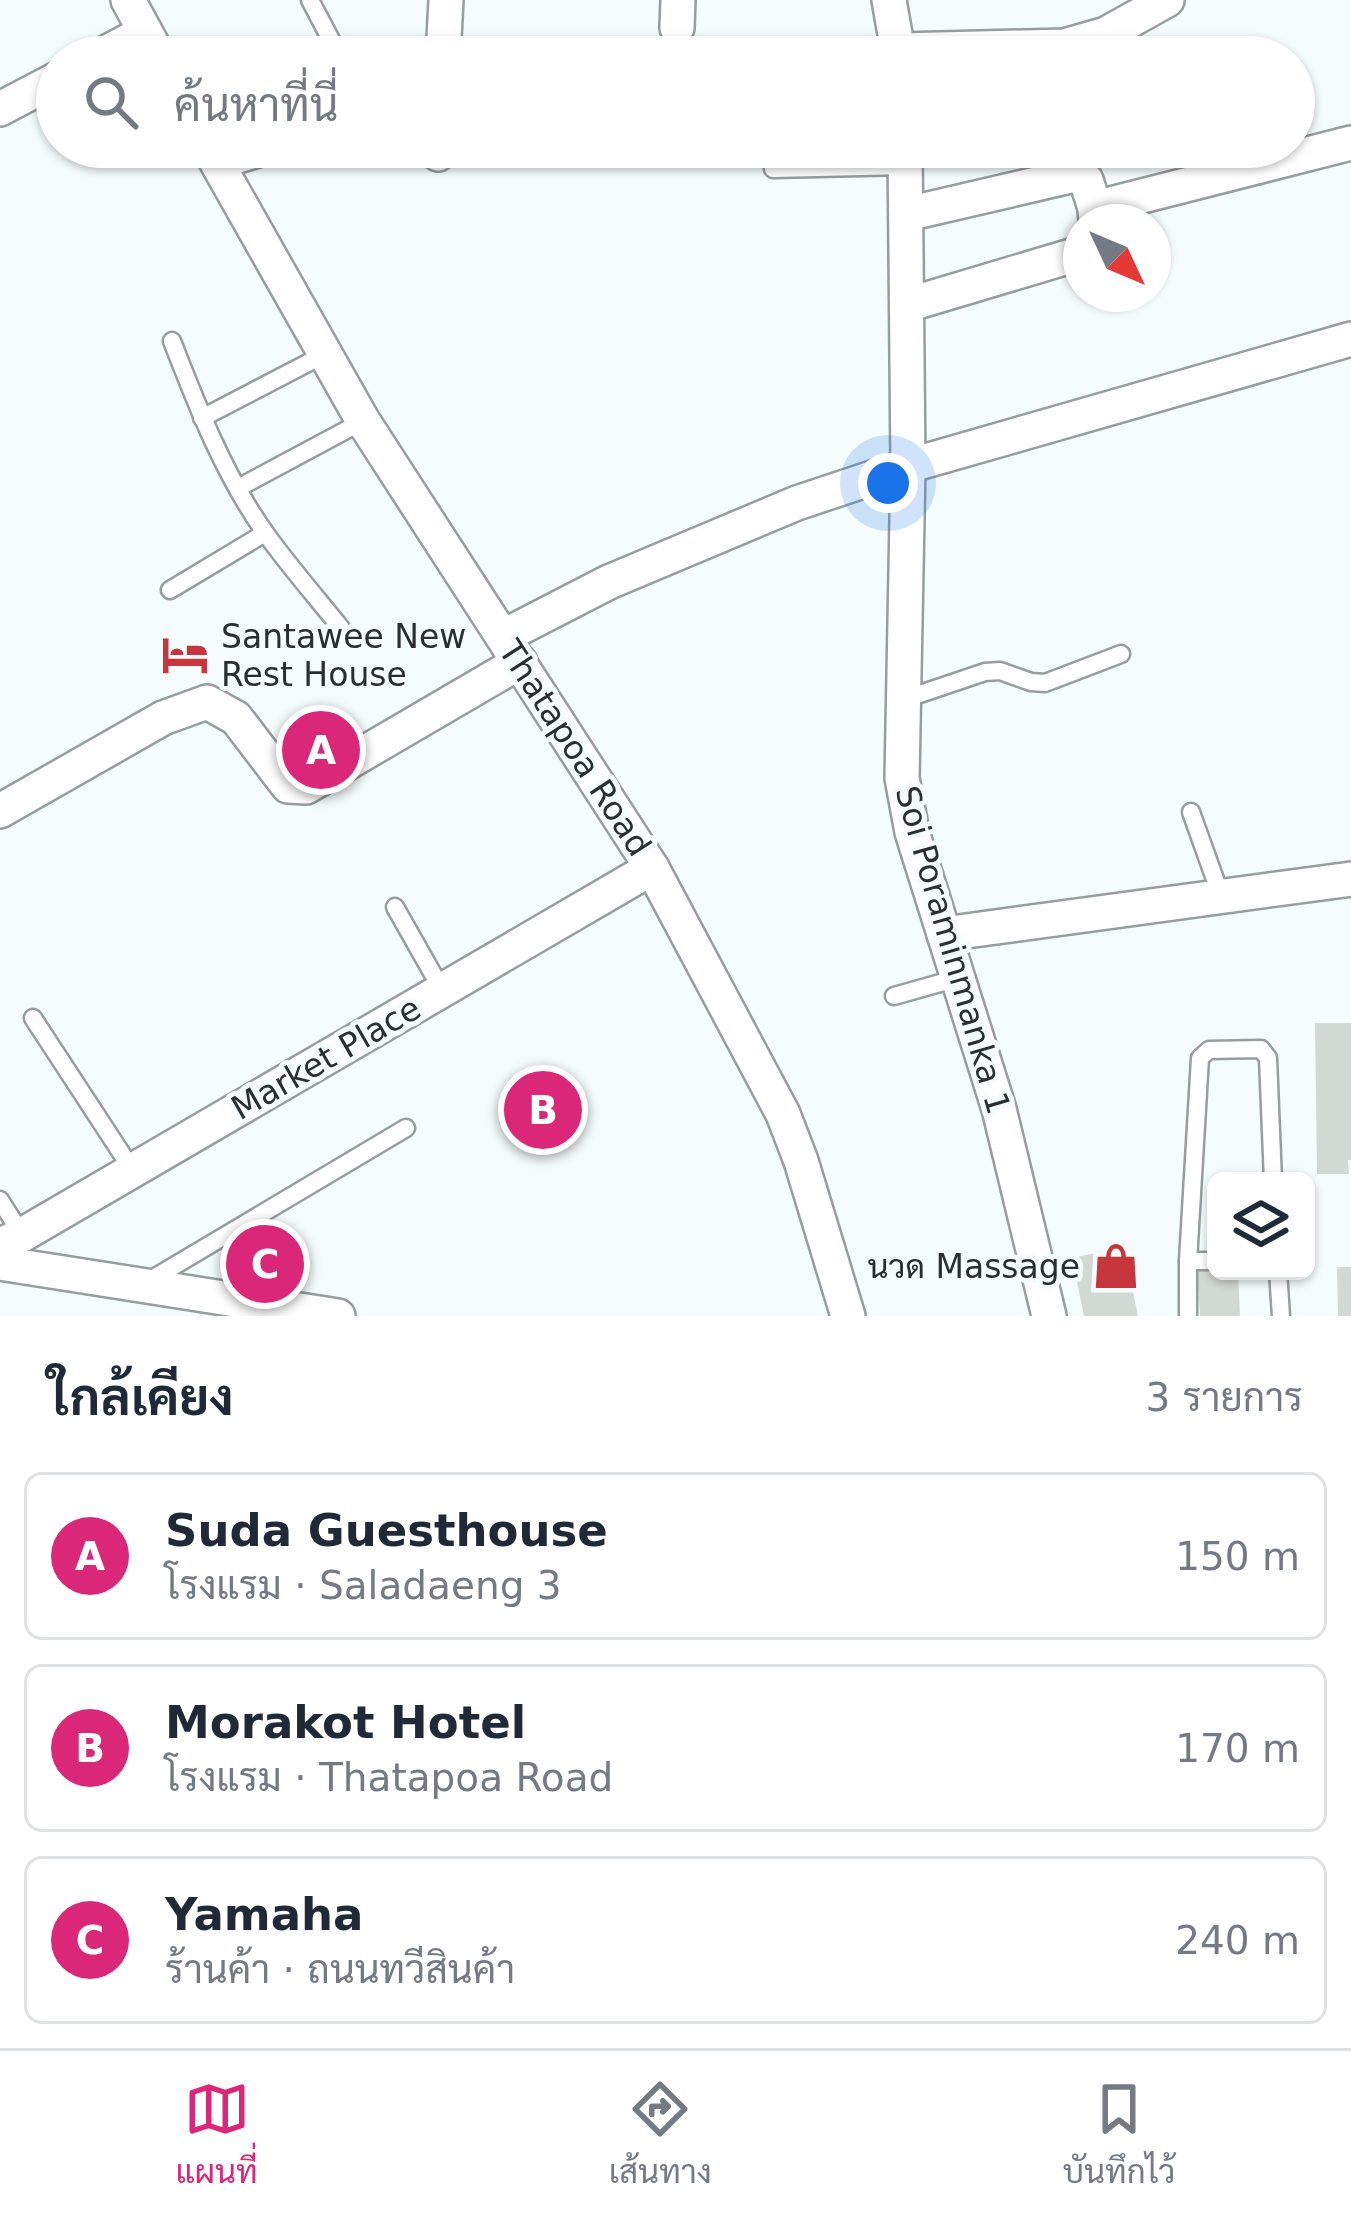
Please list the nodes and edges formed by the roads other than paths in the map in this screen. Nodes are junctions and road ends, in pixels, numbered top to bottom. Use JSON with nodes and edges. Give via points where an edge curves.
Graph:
{"nodes":[{"id":1,"x":310,"y":0,"type":"edge"},
{"id":2,"x":446,"y":0,"type":"edge"},
{"id":3,"x":889,"y":0,"type":"edge"},
{"id":4,"x":1167,"y":0,"type":"edge"},
{"id":5,"x":329,"y":36,"type":"edge"},
{"id":6,"x":444,"y":36,"type":"edge"},
{"id":7,"x":896,"y":36,"type":"edge"},
{"id":8,"x":1099,"y":36,"type":"edge"},
{"id":9,"x":36,"y":90,"type":"edge"},
{"id":10,"x":0,"y":109,"type":"edge"},
{"id":11,"x":1351,"y":142,"type":"edge"},
{"id":12,"x":1315,"y":152,"type":"edge"},
{"id":13,"x":220,"y":168,"type":"edge"},
{"id":14,"x":793,"y":168,"type":"edge"},
{"id":15,"x":905,"y":168,"type":"edge"},
{"id":16,"x":1260,"y":168,"type":"edge"},
{"id":17,"x":773,"y":170,"type":"dead end"},
{"id":18,"x":1093,"y":204,"type":"edge"},
{"id":19,"x":1134,"y":204,"type":"edge"},
{"id":20,"x":907,"y":214,"type":"junction"},
{"id":21,"x":1063,"y":258,"type":"edge"},
{"id":22,"x":907,"y":305,"type":"junction"},
{"id":23,"x":1351,"y":339,"type":"edge"},
{"id":24,"x":172,"y":341,"type":"dead end"},
{"id":25,"x":325,"y":354,"type":"junction"},
{"id":26,"x":202,"y":418,"type":"junction"},
{"id":27,"x":363,"y":421,"type":"junction"},
{"id":28,"x":908,"y":466,"type":"junction"},
{"id":29,"x":238,"y":488,"type":"junction"},
{"id":30,"x":265,"y":533,"type":"junction"},
{"id":31,"x":170,"y":590,"type":"dead end"},
{"id":32,"x":341,"y":628,"type":"dead end"},
{"id":33,"x":512,"y":649,"type":"junction"},
{"id":34,"x":1121,"y":654,"type":"dead end"},
{"id":35,"x":902,"y":700,"type":"junction"},
{"id":36,"x":0,"y":811,"type":"edge"},
{"id":37,"x":1191,"y":812,"type":"dead end"},
{"id":38,"x":652,"y":868,"type":"junction"},
{"id":39,"x":1351,"y":879,"type":"edge"},
{"id":40,"x":1221,"y":896,"type":"junction"},
{"id":41,"x":395,"y":907,"type":"dead end"},
{"id":42,"x":944,"y":934,"type":"junction"},
{"id":43,"x":958,"y":978,"type":"junction"},
{"id":44,"x":442,"y":990,"type":"junction"},
{"id":45,"x":894,"y":996,"type":"dead end"},
{"id":46,"x":33,"y":1018,"type":"dead end"},
{"id":47,"x":406,"y":1128,"type":"dead end"},
{"id":48,"x":133,"y":1171,"type":"junction"},
{"id":49,"x":1273,"y":1172,"type":"edge"},
{"id":50,"x":0,"y":1200,"type":"edge"},
{"id":51,"x":11,"y":1240,"type":"edge"},
{"id":52,"x":1188,"y":1261,"type":"junction"},
{"id":53,"x":1207,"y":1262,"type":"edge"},
{"id":54,"x":0,"y":1263,"type":"edge"},
{"id":55,"x":1279,"y":1280,"type":"edge"},
{"id":56,"x":142,"y":1285,"type":"junction"},
{"id":57,"x":338,"y":1316,"type":"edge"},
{"id":58,"x":848,"y":1316,"type":"edge"},
{"id":59,"x":1049,"y":1316,"type":"edge"},
{"id":60,"x":1188,"y":1316,"type":"edge"},
{"id":61,"x":1281,"y":1316,"type":"edge"}],
"edges":[{"from":1,"to":5,"type":"lane"},
{"from":2,"to":6,"type":"street"},
{"from":3,"to":7,"type":"street"},
{"from":4,"to":8,"type":"street"},
{"from":9,"to":10,"type":"street"},
{"from":11,"to":12,"type":"street"},
{"from":13,"to":25,"type":"street","name":"Thatapoa Road"},
{"from":14,"to":17,"type":"lane"},
{"from":15,"to":20,"type":"street","name":"Soi Poraminmanka 1"},
{"from":16,"to":19,"type":"street"},
{"from":18,"to":20,"type":"street","via":[[1079,174]]},
{"from":20,"to":22,"type":"street","name":"Soi Poraminmanka 1"},
{"from":21,"to":22,"type":"street"},
{"from":22,"to":28,"type":"street","name":"Soi Poraminmanka 1"},
{"from":23,"to":28,"type":"street"},
{"from":24,"to":26,"type":"lane"},
{"from":25,"to":26,"type":"lane"},
{"from":25,"to":27,"type":"street","name":"Thatapoa Road"},
{"from":26,"to":29,"type":"lane"},
{"from":27,"to":29,"type":"lane"},
{"from":27,"to":33,"type":"street","name":"Thatapoa Road"},
{"from":28,"to":33,"type":"street","via":[[609,582]]},
{"from":28,"to":35,"type":"street","name":"Soi Poraminmanka 1"},
{"from":29,"to":30,"type":"lane"},
{"from":30,"to":31,"type":"lane"},
{"from":30,"to":32,"type":"lane"},
{"from":33,"to":36,"type":"street","via":[[306,787],[288,786],[236,718],[207,702],[163,718]]},
{"from":33,"to":38,"type":"street","name":"Thatapoa Road"},
{"from":34,"to":35,"type":"lane","via":[[1046,683],[985,672]]},
{"from":35,"to":42,"type":"street","name":"Soi Poraminmanka 1","via":[[902,778]]},
{"from":37,"to":40,"type":"lane"},
{"from":38,"to":44,"type":"street","name":"Market Place"},
{"from":38,"to":58,"type":"street","name":"Thatapoa Road","via":[[783,1114]]},
{"from":39,"to":40,"type":"street"},
{"from":40,"to":42,"type":"street"},
{"from":41,"to":44,"type":"lane"},
{"from":42,"to":43,"type":"street","name":"Soi Poraminmanka 1"},
{"from":43,"to":45,"type":"lane"},
{"from":43,"to":59,"type":"street","name":"Soi Poraminmanka 1"},
{"from":44,"to":48,"type":"street","name":"Market Place"},
{"from":46,"to":48,"type":"lane"},
{"from":47,"to":56,"type":"lane"},
{"from":48,"to":51,"type":"street","name":"Market Place"},
{"from":49,"to":52,"type":"lane","via":[[1268,1058],[1261,1049],[1209,1050],[1200,1058]]},
{"from":50,"to":51,"type":"lane"},
{"from":52,"to":53,"type":"lane"},
{"from":52,"to":60,"type":"lane"},
{"from":54,"to":56,"type":"street"},
{"from":55,"to":61,"type":"lane"},
{"from":56,"to":57,"type":"street"}]}
